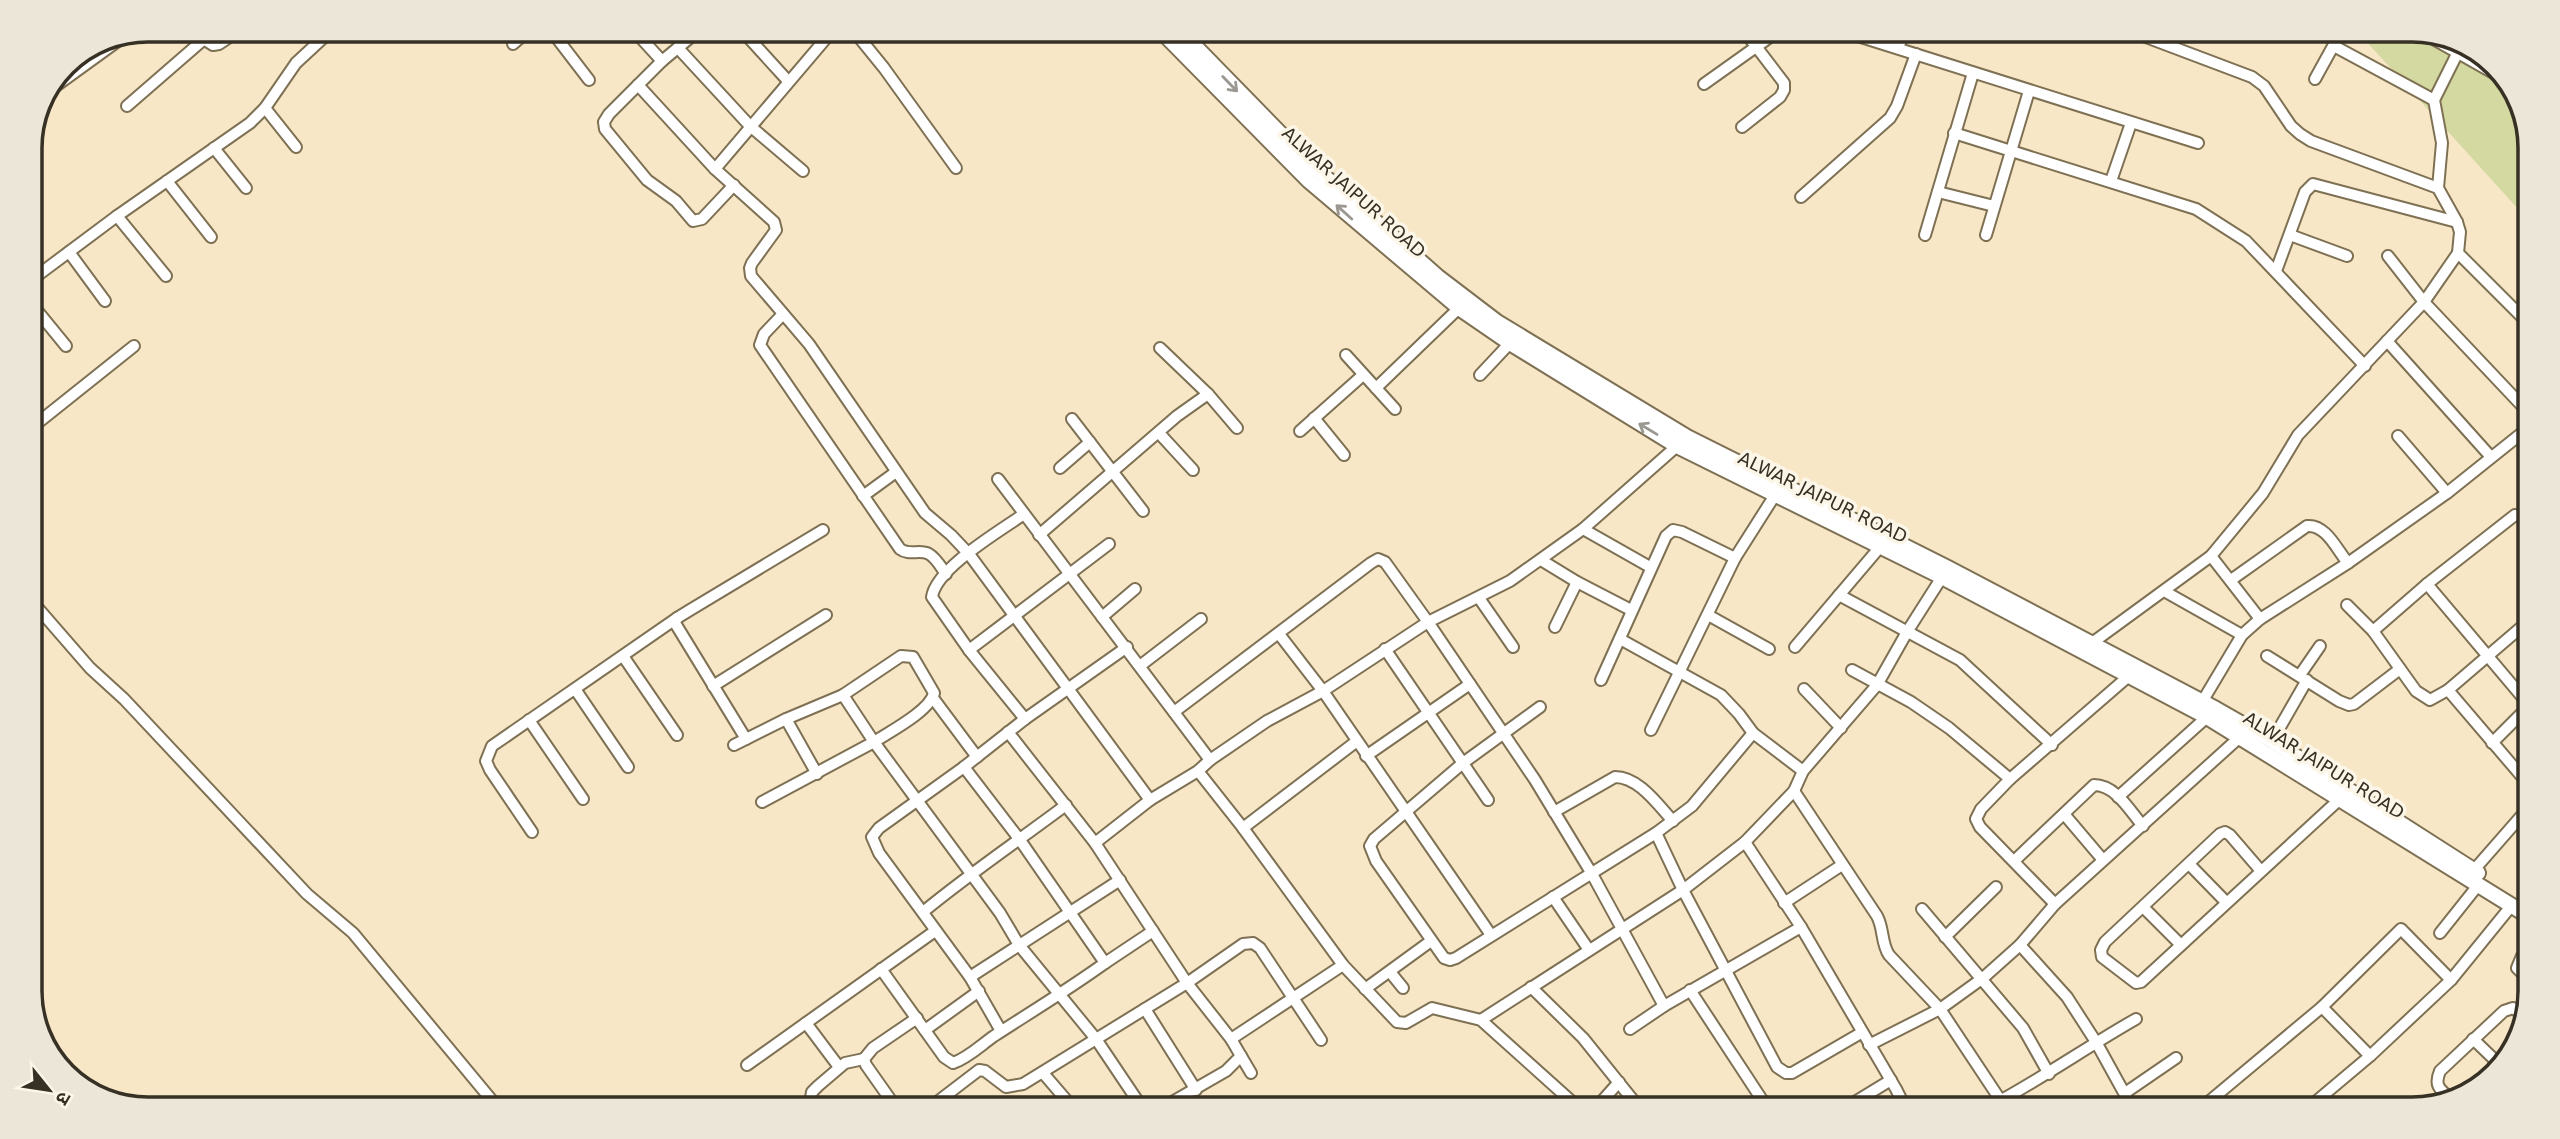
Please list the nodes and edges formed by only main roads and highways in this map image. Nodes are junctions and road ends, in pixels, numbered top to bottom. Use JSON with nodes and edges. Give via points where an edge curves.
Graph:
{"nodes":[{"id":1,"x":1173,"y":42,"type":"edge"},
{"id":2,"x":1191,"y":42,"type":"edge"},
{"id":3,"x":2518,"y":905,"type":"edge"},
{"id":4,"x":2518,"y":905,"type":"edge"}],
"edges":[{"from":3,"to":1,"type":"main road","name":"ALWAR JAIPUR ROAD","one_way":true,"via":[[2207,717],[1942,577],[1677,446],[1510,343],[1459,308],[1309,181]]},
{"from":2,"to":4,"type":"main road","name":"ALWAR JAIPUR ROAD","one_way":true,"via":[[1308,162],[1438,277],[1497,321],[1687,437],[2092,643],[2272,741],[2474,870]]}]}
